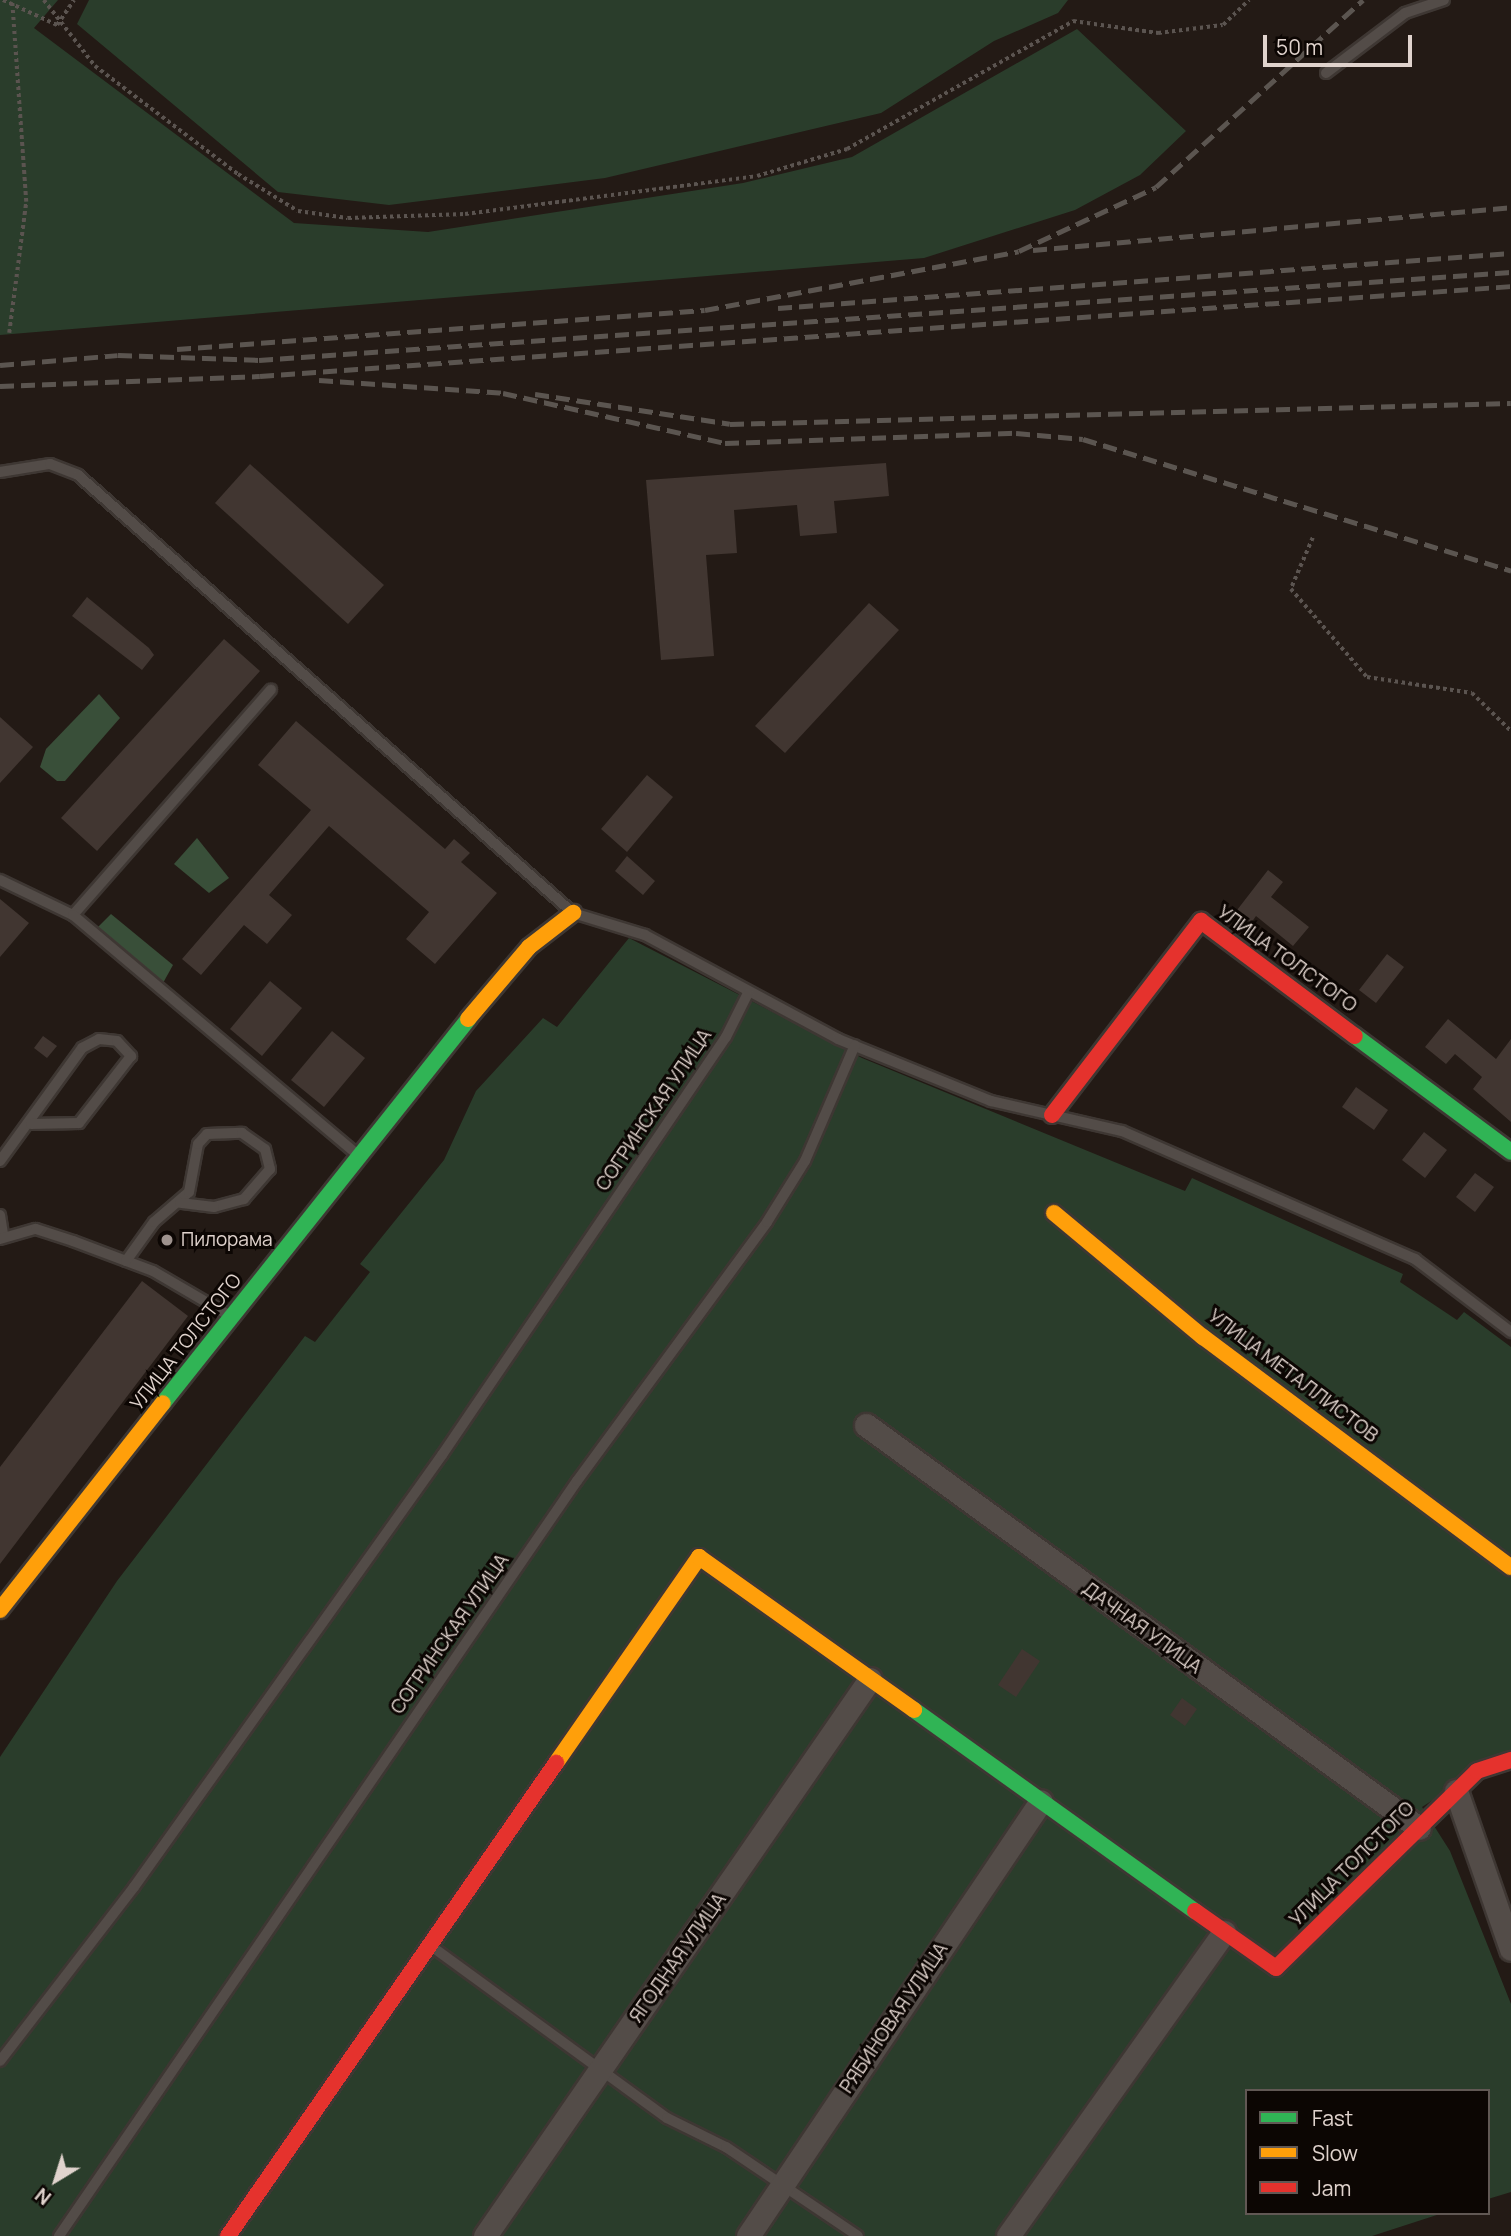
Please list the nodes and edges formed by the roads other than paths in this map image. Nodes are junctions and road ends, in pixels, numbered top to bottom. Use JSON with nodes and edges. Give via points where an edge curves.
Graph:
{"nodes":[{"id":1,"x":1444,"y":0,"type":"edge"},
{"id":2,"x":1326,"y":73,"type":"dead end"},
{"id":3,"x":0,"y":472,"type":"edge"},
{"id":4,"x":271,"y":690,"type":"dead end"},
{"id":5,"x":0,"y":880,"type":"edge"},
{"id":6,"x":573,"y":913,"type":"junction"},
{"id":7,"x":73,"y":915,"type":"junction"},
{"id":8,"x":747,"y":995,"type":"junction"},
{"id":9,"x":855,"y":1045,"type":"junction"},
{"id":10,"x":1052,"y":1115,"type":"junction"},
{"id":11,"x":31,"y":1124,"type":"junction"},
{"id":12,"x":1511,"y":1152,"type":"edge"},
{"id":13,"x":359,"y":1156,"type":"junction"},
{"id":14,"x":0,"y":1161,"type":"edge"},
{"id":15,"x":180,"y":1203,"type":"junction"},
{"id":16,"x":1054,"y":1213,"type":"dead end"},
{"id":17,"x":0,"y":1214,"type":"edge"},
{"id":18,"x":1,"y":1237,"type":"edge"},
{"id":19,"x":126,"y":1261,"type":"junction"},
{"id":20,"x":232,"y":1317,"type":"junction"},
{"id":21,"x":1511,"y":1332,"type":"edge"},
{"id":22,"x":866,"y":1425,"type":"dead end"},
{"id":23,"x":1511,"y":1567,"type":"edge"},
{"id":24,"x":0,"y":1611,"type":"edge"},
{"id":25,"x":870,"y":1679,"type":"junction"},
{"id":26,"x":1511,"y":1760,"type":"edge"},
{"id":27,"x":1456,"y":1791,"type":"junction"},
{"id":28,"x":1041,"y":1801,"type":"junction"},
{"id":29,"x":1419,"y":1828,"type":"junction"},
{"id":30,"x":1224,"y":1932,"type":"junction"},
{"id":31,"x":428,"y":1945,"type":"junction"},
{"id":32,"x":1511,"y":1949,"type":"edge"},
{"id":33,"x":0,"y":2061,"type":"edge"},
{"id":34,"x":598,"y":2071,"type":"junction"},
{"id":35,"x":782,"y":2185,"type":"junction"},
{"id":36,"x":60,"y":2236,"type":"edge"},
{"id":37,"x":228,"y":2236,"type":"edge"},
{"id":38,"x":485,"y":2236,"type":"edge"},
{"id":39,"x":748,"y":2236,"type":"edge"},
{"id":40,"x":858,"y":2236,"type":"edge"},
{"id":41,"x":1008,"y":2236,"type":"edge"}],
"edges":[{"from":1,"to":2,"type":"lane","via":[[1405,13]]},
{"from":3,"to":6,"type":"lane","via":[[50,464],[78,475]]},
{"from":4,"to":7,"type":"lane"},
{"from":5,"to":7,"type":"lane"},
{"from":6,"to":8,"type":"lane","via":[[645,935]]},
{"from":6,"to":13,"type":"street","name":"УЛИЦА ТОЛСТОГО","via":[[529,947]]},
{"from":7,"to":13,"type":"lane"},
{"from":8,"to":9,"type":"lane"},
{"from":8,"to":33,"type":"lane","name":"СОГРИНСКАЯ УЛИЦА","via":[[726,1037],[442,1455],[134,1887]]},
{"from":9,"to":10,"type":"lane","via":[[991,1101]]},
{"from":9,"to":36,"type":"lane","name":"СОГРИНСКАЯ УЛИЦА","via":[[805,1161],[767,1222],[577,1481]]},
{"from":10,"to":12,"type":"street","name":"УЛИЦА ТОЛСТОГО","via":[[1201,921]]},
{"from":10,"to":21,"type":"lane","via":[[1122,1131],[1415,1259]]},
{"from":11,"to":11,"type":"lane","via":[[82,1048],[108,1040],[131,1056],[79,1123]]},
{"from":11,"to":14,"type":"lane"},
{"from":13,"to":20,"type":"street","name":"УЛИЦА ТОЛСТОГО"},
{"from":15,"to":15,"type":"lane","via":[[207,1134],[242,1133],[265,1149],[270,1169],[244,1199],[214,1206]]},
{"from":15,"to":19,"type":"lane","via":[[154,1222]]},
{"from":16,"to":23,"type":"street","name":"УЛИЦА МЕТАЛЛИСТОВ","via":[[1203,1337]]},
{"from":17,"to":18,"type":"lane"},
{"from":18,"to":19,"type":"lane","via":[[36,1229]]},
{"from":19,"to":20,"type":"lane"},
{"from":20,"to":24,"type":"street","name":"УЛИЦА ТОЛСТОГО"},
{"from":22,"to":29,"type":"street","name":"ДАЧНАЯ УЛИЦА"},
{"from":25,"to":28,"type":"street"},
{"from":25,"to":31,"type":"street","via":[[699,1557]]},
{"from":25,"to":34,"type":"street","name":"ЯГОДНАЯ УЛИЦА"},
{"from":26,"to":27,"type":"street","name":"УЛИЦА ТОЛСТОГО","via":[[1476,1771]]},
{"from":27,"to":29,"type":"street","name":"УЛИЦА ТОЛСТОГО"},
{"from":27,"to":32,"type":"street"},
{"from":28,"to":30,"type":"street"},
{"from":28,"to":35,"type":"street","name":"РЯБИНОВАЯ УЛИЦА"},
{"from":29,"to":30,"type":"street","name":"УЛИЦА ТОЛСТОГО","via":[[1276,1969]]},
{"from":30,"to":41,"type":"street"},
{"from":31,"to":34,"type":"lane"},
{"from":31,"to":37,"type":"street"},
{"from":34,"to":35,"type":"lane"},
{"from":34,"to":38,"type":"street","name":"ЯГОДНАЯ УЛИЦА"},
{"from":35,"to":39,"type":"street","name":"РЯБИНОВАЯ УЛИЦА"},
{"from":35,"to":40,"type":"lane"}]}
